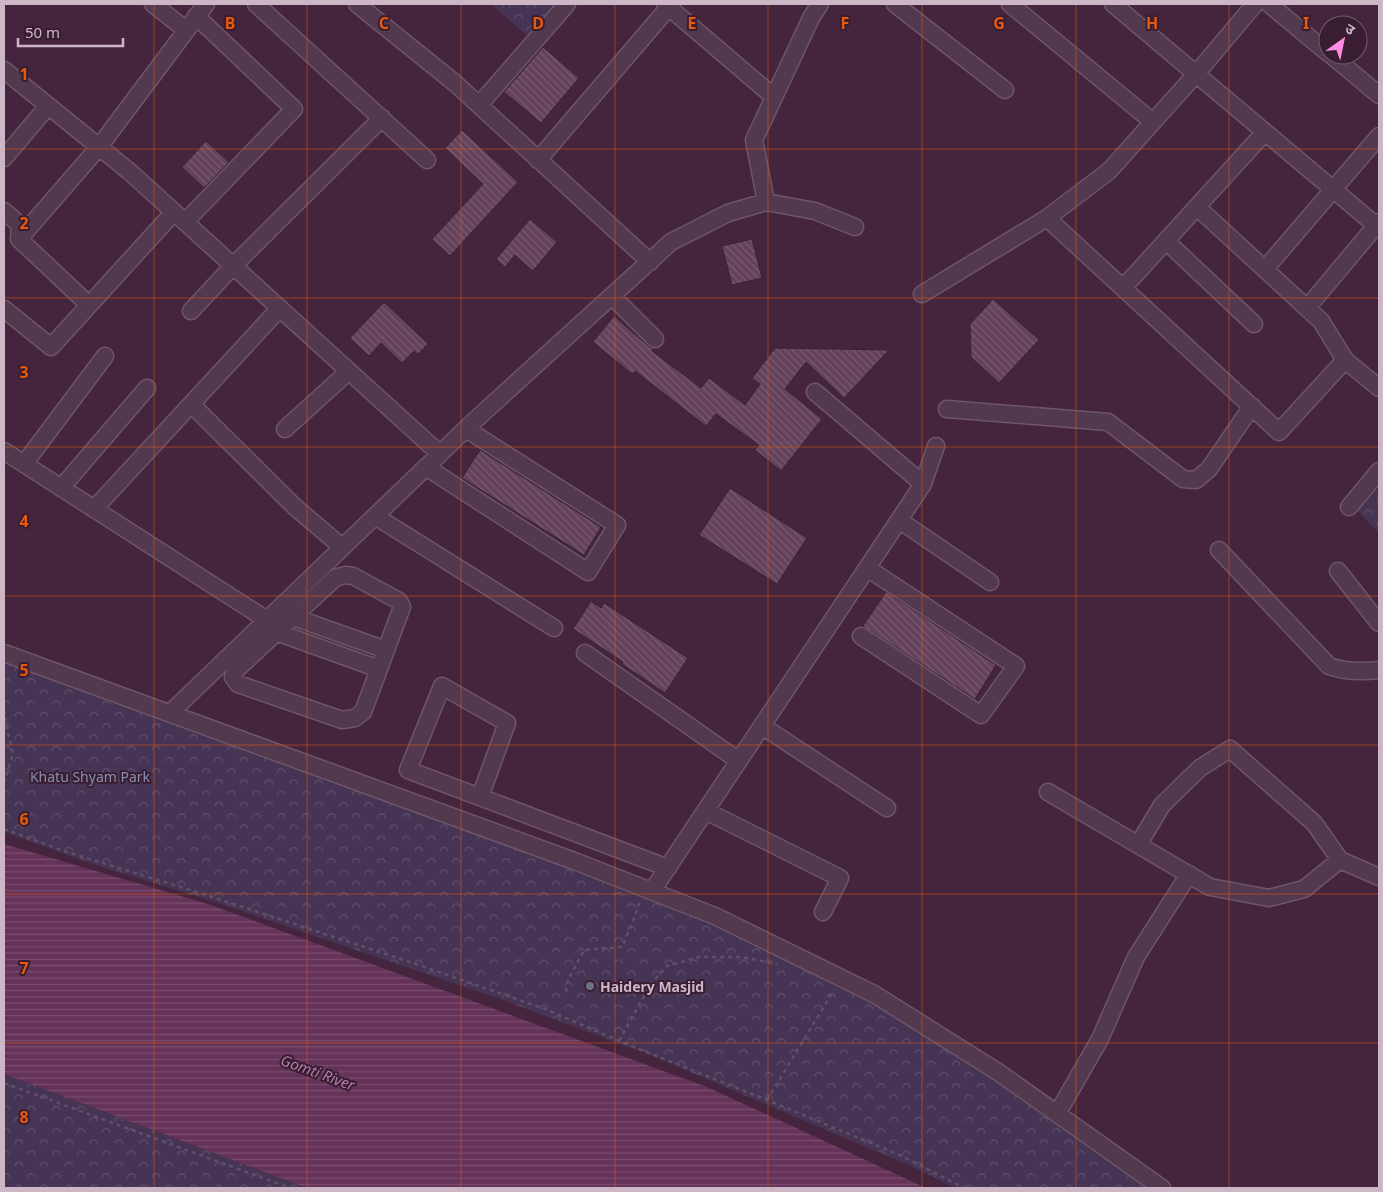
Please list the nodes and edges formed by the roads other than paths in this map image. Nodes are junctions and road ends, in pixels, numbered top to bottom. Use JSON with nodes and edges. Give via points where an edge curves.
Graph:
{"nodes":[{"id":1,"x":153,"y":4,"type":"edge"},
{"id":2,"x":256,"y":4,"type":"edge"},
{"id":3,"x":357,"y":4,"type":"edge"},
{"id":4,"x":567,"y":4,"type":"edge"},
{"id":5,"x":820,"y":4,"type":"edge"},
{"id":6,"x":895,"y":4,"type":"edge"},
{"id":7,"x":1010,"y":4,"type":"edge"},
{"id":8,"x":1112,"y":4,"type":"edge"},
{"id":9,"x":1255,"y":4,"type":"edge"},
{"id":10,"x":1269,"y":4,"type":"edge"},
{"id":11,"x":667,"y":5,"type":"edge"},
{"id":12,"x":201,"y":10,"type":"edge"},
{"id":13,"x":186,"y":30,"type":"junction"},
{"id":14,"x":1318,"y":45,"type":"edge"},
{"id":15,"x":1342,"y":65,"type":"edge"},
{"id":16,"x":4,"y":70,"type":"edge"},
{"id":17,"x":1196,"y":74,"type":"junction"},
{"id":18,"x":1005,"y":90,"type":"dead end"},
{"id":19,"x":1379,"y":95,"type":"edge"},
{"id":20,"x":774,"y":97,"type":"junction"},
{"id":21,"x":479,"y":105,"type":"junction"},
{"id":22,"x":48,"y":106,"type":"junction"},
{"id":23,"x":382,"y":118,"type":"junction"},
{"id":24,"x":1153,"y":122,"type":"junction"},
{"id":25,"x":1266,"y":132,"type":"junction"},
{"id":26,"x":1379,"y":136,"type":"edge"},
{"id":27,"x":98,"y":147,"type":"junction"},
{"id":28,"x":4,"y":158,"type":"edge"},
{"id":29,"x":427,"y":160,"type":"dead end"},
{"id":30,"x":538,"y":160,"type":"junction"},
{"id":31,"x":1334,"y":190,"type":"junction"},
{"id":32,"x":766,"y":202,"type":"junction"},
{"id":33,"x":1197,"y":207,"type":"junction"},
{"id":34,"x":4,"y":211,"type":"edge"},
{"id":35,"x":180,"y":217,"type":"junction"},
{"id":36,"x":1047,"y":218,"type":"junction"},
{"id":37,"x":1378,"y":225,"type":"edge"},
{"id":38,"x":855,"y":227,"type":"dead end"},
{"id":39,"x":19,"y":239,"type":"junction"},
{"id":40,"x":1166,"y":241,"type":"junction"},
{"id":41,"x":650,"y":262,"type":"junction"},
{"id":42,"x":233,"y":266,"type":"junction"},
{"id":43,"x":1265,"y":270,"type":"junction"},
{"id":44,"x":1123,"y":288,"type":"junction"},
{"id":45,"x":922,"y":294,"type":"dead end"},
{"id":46,"x":612,"y":296,"type":"junction"},
{"id":47,"x":89,"y":305,"type":"junction"},
{"id":48,"x":280,"y":308,"type":"junction"},
{"id":49,"x":1307,"y":308,"type":"junction"},
{"id":50,"x":4,"y":309,"type":"edge"},
{"id":51,"x":191,"y":311,"type":"dead end"},
{"id":52,"x":1254,"y":324,"type":"dead end"},
{"id":53,"x":655,"y":339,"type":"dead end"},
{"id":54,"x":105,"y":356,"type":"dead end"},
{"id":55,"x":1345,"y":360,"type":"junction"},
{"id":56,"x":349,"y":371,"type":"junction"},
{"id":57,"x":147,"y":388,"type":"dead end"},
{"id":58,"x":1379,"y":388,"type":"edge"},
{"id":59,"x":815,"y":392,"type":"dead end"},
{"id":60,"x":191,"y":404,"type":"junction"},
{"id":61,"x":1252,"y":406,"type":"junction"},
{"id":62,"x":948,"y":409,"type":"dead end"},
{"id":63,"x":466,"y":428,"type":"junction"},
{"id":64,"x":285,"y":429,"type":"dead end"},
{"id":65,"x":936,"y":446,"type":"dead end"},
{"id":66,"x":4,"y":451,"type":"edge"},
{"id":67,"x":440,"y":454,"type":"junction"},
{"id":68,"x":24,"y":464,"type":"junction"},
{"id":69,"x":426,"y":467,"type":"junction"},
{"id":70,"x":1379,"y":471,"type":"edge"},
{"id":71,"x":923,"y":484,"type":"junction"},
{"id":72,"x":61,"y":488,"type":"junction"},
{"id":73,"x":1349,"y":507,"type":"dead end"},
{"id":74,"x":94,"y":509,"type":"junction"},
{"id":75,"x":375,"y":516,"type":"junction"},
{"id":76,"x":899,"y":520,"type":"junction"},
{"id":77,"x":342,"y":547,"type":"junction"},
{"id":78,"x":1218,"y":550,"type":"dead end"},
{"id":79,"x":867,"y":568,"type":"junction"},
{"id":80,"x":1338,"y":571,"type":"dead end"},
{"id":81,"x":990,"y":582,"type":"dead end"},
{"id":82,"x":294,"y":618,"type":"junction"},
{"id":83,"x":270,"y":622,"type":"junction"},
{"id":84,"x":1379,"y":623,"type":"edge"},
{"id":85,"x":554,"y":628,"type":"dead end"},
{"id":86,"x":861,"y":636,"type":"dead end"},
{"id":87,"x":386,"y":650,"type":"junction"},
{"id":88,"x":4,"y":653,"type":"edge"},
{"id":89,"x":585,"y":653,"type":"dead end"},
{"id":90,"x":379,"y":669,"type":"junction"},
{"id":91,"x":1379,"y":670,"type":"edge"},
{"id":92,"x":170,"y":712,"type":"junction"},
{"id":93,"x":762,"y":726,"type":"junction"},
{"id":94,"x":739,"y":761,"type":"junction"},
{"id":95,"x":1048,"y":792,"type":"dead end"},
{"id":96,"x":480,"y":797,"type":"junction"},
{"id":97,"x":887,"y":808,"type":"dead end"},
{"id":98,"x":706,"y":811,"type":"junction"},
{"id":99,"x":1138,"y":844,"type":"junction"},
{"id":100,"x":1340,"y":860,"type":"junction"},
{"id":101,"x":668,"y":868,"type":"junction"},
{"id":102,"x":1189,"y":874,"type":"junction"},
{"id":103,"x":1379,"y":877,"type":"edge"},
{"id":104,"x":648,"y":889,"type":"junction"},
{"id":105,"x":823,"y":912,"type":"dead end"},
{"id":106,"x":1057,"y":1114,"type":"junction"},
{"id":107,"x":1162,"y":1188,"type":"edge"}],
"edges":[{"from":1,"to":13,"type":"street"},
{"from":2,"to":23,"type":"street"},
{"from":3,"to":21,"type":"street"},
{"from":4,"to":21,"type":"street"},
{"from":5,"to":20,"type":"street"},
{"from":6,"to":18,"type":"street"},
{"from":7,"to":24,"type":"street"},
{"from":8,"to":17,"type":"street"},
{"from":9,"to":17,"type":"street"},
{"from":10,"to":14,"type":"street"},
{"from":11,"to":20,"type":"street"},
{"from":11,"to":30,"type":"street"},
{"from":12,"to":13,"type":"street"},
{"from":12,"to":35,"type":"street","via":[[294,110]]},
{"from":13,"to":27,"type":"street"},
{"from":15,"to":19,"type":"street"},
{"from":16,"to":22,"type":"street"},
{"from":17,"to":24,"type":"street"},
{"from":17,"to":25,"type":"street"},
{"from":20,"to":32,"type":"street","via":[[754,140]]},
{"from":21,"to":30,"type":"street"},
{"from":22,"to":27,"type":"street"},
{"from":22,"to":28,"type":"street"},
{"from":23,"to":29,"type":"street"},
{"from":23,"to":42,"type":"street"},
{"from":24,"to":36,"type":"street","via":[[1109,171]]},
{"from":25,"to":31,"type":"street"},
{"from":25,"to":33,"type":"street"},
{"from":26,"to":31,"type":"street"},
{"from":27,"to":35,"type":"street"},
{"from":27,"to":39,"type":"street"},
{"from":30,"to":41,"type":"street"},
{"from":31,"to":37,"type":"street"},
{"from":31,"to":43,"type":"street"},
{"from":32,"to":38,"type":"street","via":[[815,211]]},
{"from":32,"to":41,"type":"street","via":[[728,213],[671,242]]},
{"from":33,"to":40,"type":"street"},
{"from":33,"to":43,"type":"street"},
{"from":34,"to":39,"type":"street","via":[[20,225]]},
{"from":35,"to":42,"type":"street"},
{"from":35,"to":47,"type":"street"},
{"from":36,"to":44,"type":"street"},
{"from":36,"to":45,"type":"street"},
{"from":37,"to":49,"type":"street"},
{"from":39,"to":47,"type":"street"},
{"from":40,"to":44,"type":"street"},
{"from":40,"to":52,"type":"street"},
{"from":41,"to":46,"type":"street"},
{"from":42,"to":48,"type":"street"},
{"from":42,"to":51,"type":"street"},
{"from":43,"to":49,"type":"street"},
{"from":44,"to":61,"type":"street"},
{"from":46,"to":53,"type":"street"},
{"from":46,"to":63,"type":"street"},
{"from":47,"to":50,"type":"street","via":[[51,347]]},
{"from":48,"to":56,"type":"street"},
{"from":48,"to":60,"type":"street"},
{"from":49,"to":55,"type":"street","via":[[1322,321]]},
{"from":54,"to":68,"type":"street"},
{"from":55,"to":58,"type":"street"},
{"from":55,"to":61,"type":"street","via":[[1279,432]]},
{"from":56,"to":64,"type":"street"},
{"from":56,"to":67,"type":"street"},
{"from":57,"to":72,"type":"street"},
{"from":59,"to":71,"type":"street"},
{"from":60,"to":74,"type":"street"},
{"from":60,"to":77,"type":"street","via":[[295,507]]},
{"from":61,"to":62,"type":"street","via":[[1209,469],[1196,480],[1183,478],[1108,422]]},
{"from":63,"to":67,"type":"street"},
{"from":63,"to":69,"type":"street","via":[[617,525],[588,572]]},
{"from":65,"to":71,"type":"street"},
{"from":66,"to":68,"type":"street"},
{"from":67,"to":69,"type":"street"},
{"from":68,"to":72,"type":"street"},
{"from":69,"to":75,"type":"street"},
{"from":70,"to":73,"type":"street"},
{"from":71,"to":76,"type":"street"},
{"from":72,"to":74,"type":"street"},
{"from":74,"to":83,"type":"street"},
{"from":75,"to":77,"type":"street"},
{"from":75,"to":85,"type":"street"},
{"from":76,"to":79,"type":"street"},
{"from":76,"to":81,"type":"street"},
{"from":77,"to":83,"type":"street"},
{"from":78,"to":91,"type":"street","via":[[1329,666],[1350,671]]},
{"from":79,"to":86,"type":"street","via":[[1016,666],[981,715]]},
{"from":79,"to":93,"type":"street"},
{"from":80,"to":84,"type":"street"},
{"from":82,"to":83,"type":"street"},
{"from":82,"to":87,"type":"street"},
{"from":82,"to":87,"type":"street","via":[[335,578],[353,576],[399,601],[402,607]]},
{"from":83,"to":90,"type":"street"},
{"from":83,"to":90,"type":"street","via":[[235,671],[233,677],[238,684],[342,720],[355,718],[363,712]]},
{"from":83,"to":92,"type":"street"},
{"from":87,"to":90,"type":"street"},
{"from":88,"to":92,"type":"street"},
{"from":89,"to":94,"type":"street"},
{"from":92,"to":104,"type":"street"},
{"from":93,"to":94,"type":"street"},
{"from":93,"to":97,"type":"street"},
{"from":94,"to":98,"type":"street"},
{"from":95,"to":99,"type":"street"},
{"from":96,"to":96,"type":"street","via":[[408,770],[442,686],[507,723]]},
{"from":96,"to":101,"type":"street"},
{"from":98,"to":101,"type":"street"},
{"from":98,"to":105,"type":"street","via":[[840,878]]},
{"from":99,"to":100,"type":"street","via":[[1162,805],[1200,768],[1230,749],[1314,823]]},
{"from":99,"to":102,"type":"street"},
{"from":100,"to":102,"type":"street","via":[[1304,889],[1269,898],[1210,887]]},
{"from":100,"to":103,"type":"street"},
{"from":101,"to":104,"type":"street"},
{"from":102,"to":106,"type":"street","via":[[1136,957],[1100,1039]]},
{"from":104,"to":106,"type":"street","via":[[715,916],[874,994],[998,1072]]},
{"from":106,"to":107,"type":"street"}]}
